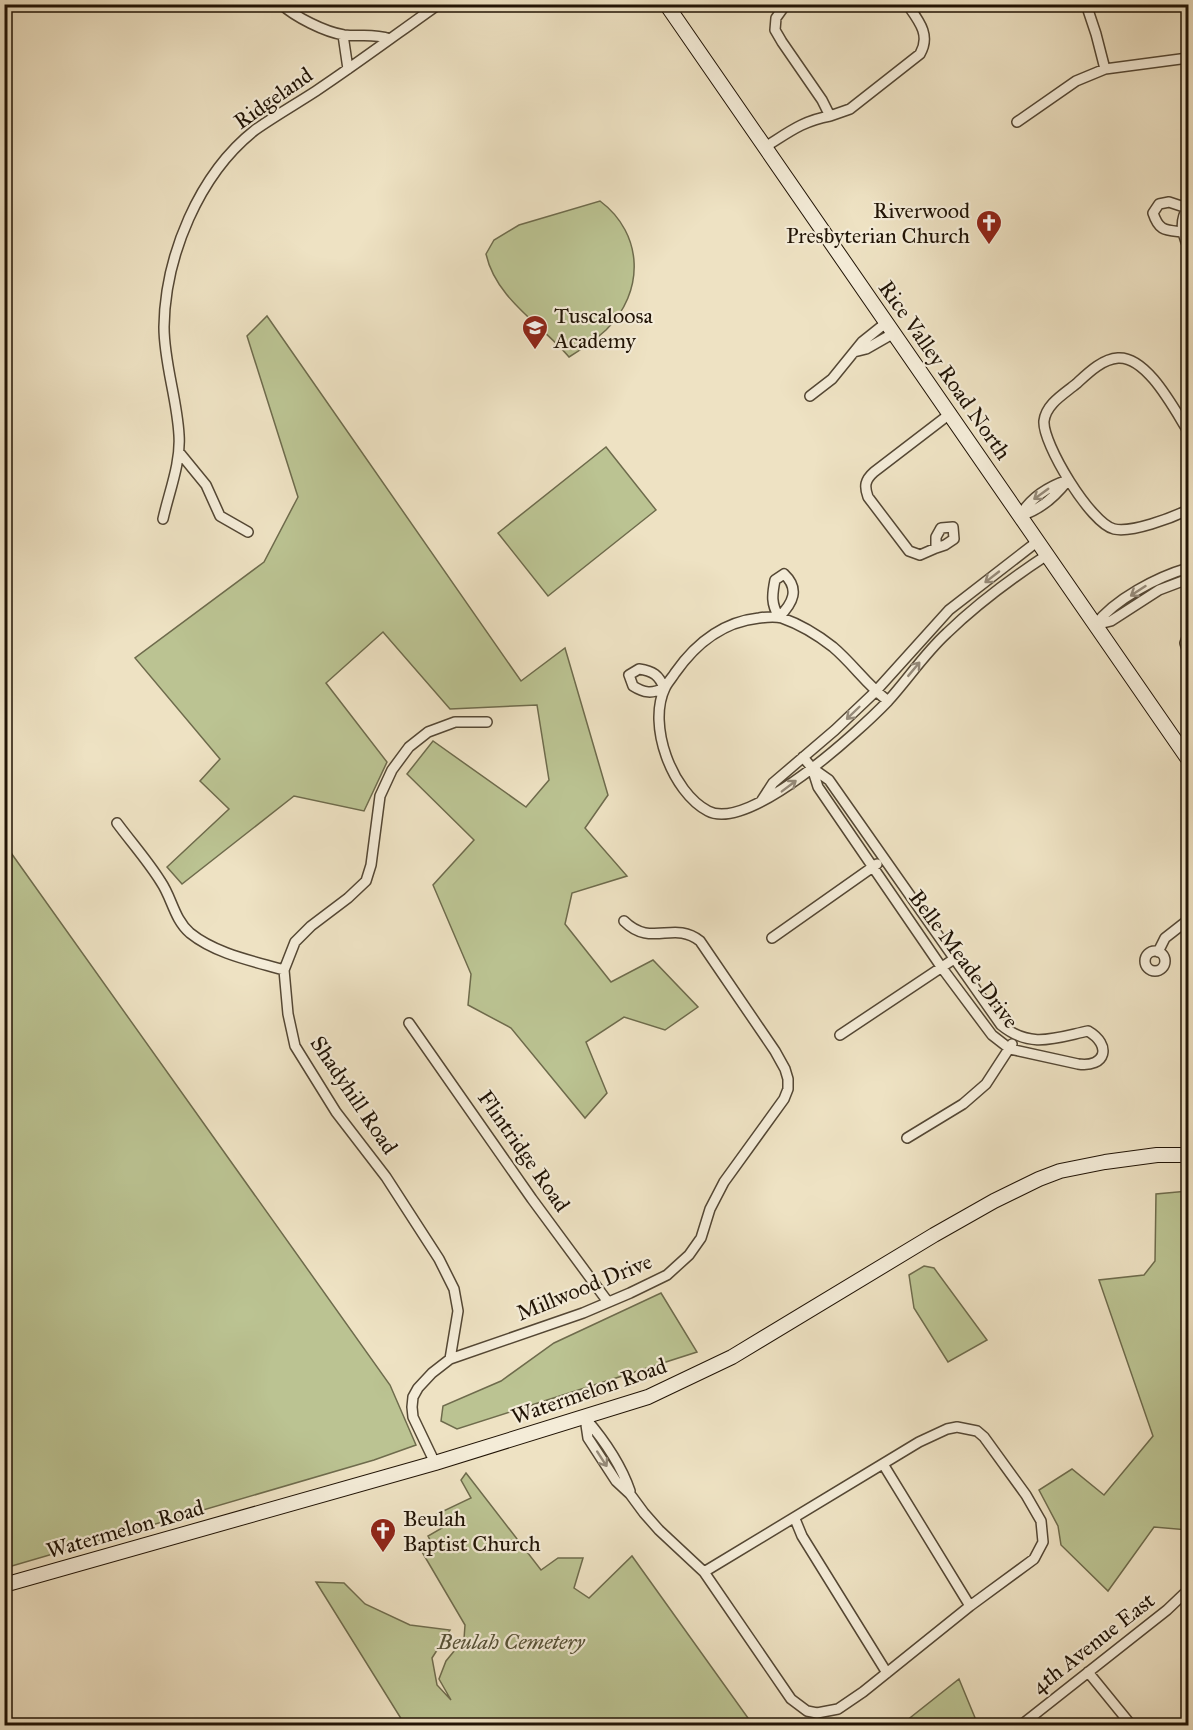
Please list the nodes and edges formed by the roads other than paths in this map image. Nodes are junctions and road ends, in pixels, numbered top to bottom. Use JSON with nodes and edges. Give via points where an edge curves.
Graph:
{"nodes":[{"id":1,"x":281,"y":4,"type":"edge"},
{"id":2,"x":439,"y":4,"type":"edge"},
{"id":3,"x":786,"y":4,"type":"edge"},
{"id":4,"x":908,"y":4,"type":"edge"},
{"id":5,"x":1086,"y":4,"type":"edge"},
{"id":6,"x":674,"y":8,"type":"edge"},
{"id":7,"x":343,"y":34,"type":"junction"},
{"id":8,"x":390,"y":39,"type":"junction"},
{"id":9,"x":1188,"y":58,"type":"edge"},
{"id":10,"x":348,"y":69,"type":"junction"},
{"id":11,"x":1105,"y":69,"type":"junction"},
{"id":12,"x":830,"y":116,"type":"junction"},
{"id":13,"x":1017,"y":122,"type":"dead end"},
{"id":14,"x":765,"y":147,"type":"junction"},
{"id":15,"x":1188,"y":208,"type":"edge"},
{"id":16,"x":1182,"y":232,"type":"junction"},
{"id":17,"x":1188,"y":247,"type":"edge"},
{"id":18,"x":890,"y":328,"type":"junction"},
{"id":19,"x":810,"y":396,"type":"dead end"},
{"id":20,"x":955,"y":419,"type":"junction"},
{"id":21,"x":931,"y":430,"type":"junction"},
{"id":22,"x":1188,"y":430,"type":"edge"},
{"id":23,"x":179,"y":452,"type":"junction"},
{"id":24,"x":1068,"y":480,"type":"junction"},
{"id":25,"x":1188,"y":510,"type":"edge"},
{"id":26,"x":1020,"y":516,"type":"junction"},
{"id":27,"x":163,"y":519,"type":"dead end"},
{"id":28,"x":248,"y":532,"type":"dead end"},
{"id":29,"x":1038,"y":541,"type":"junction"},
{"id":30,"x":936,"y":548,"type":"dead end"},
{"id":31,"x":1047,"y":555,"type":"junction"},
{"id":32,"x":1188,"y":568,"type":"edge"},
{"id":33,"x":1188,"y":579,"type":"edge"},
{"id":34,"x":1095,"y":625,"type":"junction"},
{"id":35,"x":1188,"y":635,"type":"edge"},
{"id":36,"x":1188,"y":652,"type":"edge"},
{"id":37,"x":875,"y":692,"type":"junction"},
{"id":38,"x":888,"y":701,"type":"junction"},
{"id":39,"x":487,"y":722,"type":"dead end"},
{"id":40,"x":803,"y":757,"type":"junction"},
{"id":41,"x":1188,"y":759,"type":"edge"},
{"id":42,"x":812,"y":768,"type":"junction"},
{"id":43,"x":762,"y":800,"type":"junction"},
{"id":44,"x":117,"y":823,"type":"dead end"},
{"id":45,"x":883,"y":859,"type":"junction"},
{"id":46,"x":873,"y":867,"type":"junction"},
{"id":47,"x":1188,"y":920,"type":"edge"},
{"id":48,"x":624,"y":921,"type":"dead end"},
{"id":49,"x":772,"y":938,"type":"dead end"},
{"id":50,"x":1158,"y":952,"type":"dead end"},
{"id":51,"x":954,"y":959,"type":"junction"},
{"id":52,"x":942,"y":968,"type":"junction"},
{"id":53,"x":284,"y":970,"type":"junction"},
{"id":54,"x":409,"y":1023,"type":"dead end"},
{"id":55,"x":840,"y":1035,"type":"dead end"},
{"id":56,"x":1016,"y":1036,"type":"junction"},
{"id":57,"x":1010,"y":1049,"type":"junction"},
{"id":58,"x":907,"y":1138,"type":"dead end"},
{"id":59,"x":1188,"y":1155,"type":"edge"},
{"id":60,"x":608,"y":1302,"type":"junction"},
{"id":61,"x":450,"y":1359,"type":"junction"},
{"id":62,"x":585,"y":1418,"type":"junction"},
{"id":63,"x":435,"y":1463,"type":"junction"},
{"id":64,"x":883,"y":1464,"type":"junction"},
{"id":65,"x":795,"y":1519,"type":"junction"},
{"id":66,"x":704,"y":1572,"type":"junction"},
{"id":67,"x":4,"y":1585,"type":"edge"},
{"id":68,"x":1188,"y":1590,"type":"edge"},
{"id":69,"x":970,"y":1606,"type":"junction"},
{"id":70,"x":1088,"y":1672,"type":"junction"},
{"id":71,"x":887,"y":1673,"type":"junction"},
{"id":72,"x":1020,"y":1725,"type":"edge"},
{"id":73,"x":1132,"y":1725,"type":"edge"}],
"edges":[{"from":1,"to":7,"type":"street","via":[[302,19]]},
{"from":2,"to":8,"type":"street","name":"Ridgeland"},
{"from":3,"to":12,"type":"street","via":[[776,18],[775,30]]},
{"from":4,"to":12,"type":"street","via":[[925,34],[920,54],[850,109]]},
{"from":5,"to":11,"type":"street"},
{"from":6,"to":14,"type":"main road","name":"Rice Valley Road North"},
{"from":7,"to":8,"type":"street"},
{"from":7,"to":10,"type":"street"},
{"from":8,"to":10,"type":"street","name":"Ridgeland"},
{"from":9,"to":11,"type":"street"},
{"from":10,"to":23,"type":"street","name":"Ridgeland","via":[[239,145],[214,176],[188,220],[170,276],[164,327]]},
{"from":11,"to":13,"type":"street","via":[[1076,81]]},
{"from":12,"to":14,"type":"street","via":[[811,119]]},
{"from":14,"to":18,"type":"main road","name":"Rice Valley Road North"},
{"from":15,"to":16,"type":"street"},
{"from":15,"to":16,"type":"street","via":[[1169,202],[1159,204],[1153,213],[1156,224]]},
{"from":16,"to":17,"type":"street"},
{"from":18,"to":19,"type":"street","via":[[866,349],[854,352],[832,379]]},
{"from":18,"to":20,"type":"main road","name":"Rice Valley Road North"},
{"from":20,"to":21,"type":"street"},
{"from":20,"to":21,"type":"street"},
{"from":20,"to":26,"type":"main road","name":"Rice Valley Road North"},
{"from":21,"to":30,"type":"street","via":[[868,478],[864,487],[909,551],[920,555]]},
{"from":22,"to":24,"type":"street","via":[[1144,367],[1127,358],[1107,361],[1089,372],[1046,413],[1046,432]]},
{"from":23,"to":27,"type":"street","name":"Ridgeland"},
{"from":23,"to":28,"type":"street","via":[[206,485],[220,516]]},
{"from":24,"to":25,"type":"street","via":[[1102,523],[1111,528],[1131,529]]},
{"from":24,"to":26,"type":"street","via":[[1055,484],[1028,503]]},
{"from":26,"to":29,"type":"main road","name":"Rice Valley Road North"},
{"from":29,"to":31,"type":"main road","name":"Rice Valley Road North"},
{"from":29,"to":37,"type":"street","one_way":true,"via":[[949,610]]},
{"from":31,"to":34,"type":"main road","name":"Rice Valley Road North"},
{"from":38,"to":31,"type":"street","one_way":true,"via":[[946,634]]},
{"from":32,"to":34,"type":"street","one_way":true,"via":[[1167,574],[1106,611]]},
{"from":33,"to":34,"type":"street","via":[[1159,590],[1111,621]]},
{"from":34,"to":41,"type":"main road","name":"Rice Valley Road North"},
{"from":35,"to":36,"type":"street"},
{"from":37,"to":38,"type":"street"},
{"from":37,"to":40,"type":"street","one_way":true},
{"from":37,"to":43,"type":"street","via":[[832,647],[779,617],[728,626],[695,648],[664,688],[660,722],[664,751],[687,795],[710,812],[729,814]]},
{"from":38,"to":42,"type":"street"},
{"from":39,"to":53,"type":"street","name":"Shadyhill Road","via":[[455,722],[428,732],[409,747],[380,796],[375,845],[366,881],[295,942]]},
{"from":40,"to":42,"type":"street","name":"Belle Meade Drive"},
{"from":40,"to":43,"type":"street","via":[[773,783]]},
{"from":43,"to":42,"type":"street","one_way":true,"via":[[779,793]]},
{"from":42,"to":45,"type":"street","name":"Belle Meade Drive","via":[[829,780]]},
{"from":42,"to":46,"type":"street","name":"Belle Meade Drive","via":[[818,787]]},
{"from":44,"to":53,"type":"street","via":[[162,884],[172,910],[188,932],[206,944]]},
{"from":45,"to":46,"type":"street"},
{"from":45,"to":51,"type":"street","name":"Belle Meade Drive"},
{"from":46,"to":49,"type":"street"},
{"from":46,"to":52,"type":"street","name":"Belle Meade Drive"},
{"from":47,"to":50,"type":"street","via":[[1165,938]]},
{"from":48,"to":60,"type":"street","name":"Millwood Drive","via":[[641,933],[682,932],[700,941],[781,1060],[788,1089],[724,1182],[701,1238],[683,1263],[667,1275]]},
{"from":51,"to":52,"type":"street"},
{"from":51,"to":56,"type":"street","name":"Belle Meade Drive","via":[[1001,1025]]},
{"from":52,"to":55,"type":"street"},
{"from":52,"to":57,"type":"street","name":"Belle Meade Drive","via":[[993,1035]]},
{"from":53,"to":61,"type":"street","name":"Shadyhill Road","via":[[295,1046],[336,1112],[386,1178],[454,1289],[458,1311]]},
{"from":54,"to":60,"type":"street","name":"Flintridge Road"},
{"from":56,"to":57,"type":"street"},
{"from":56,"to":57,"type":"street","name":"Belle Meade Drive","via":[[1048,1041],[1088,1031],[1103,1045],[1102,1055],[1096,1063],[1087,1065]]},
{"from":57,"to":58,"type":"street","via":[[986,1084],[971,1098]]},
{"from":59,"to":62,"type":"main road","name":"Watermelon Road","via":[[1105,1162],[1039,1179],[964,1218],[726,1359],[648,1397]]},
{"from":60,"to":61,"type":"street","name":"Millwood Drive"},
{"from":61,"to":63,"type":"street","name":"Millwood Drive","via":[[425,1380],[413,1397],[413,1417]]},
{"from":62,"to":63,"type":"main road","name":"Watermelon Road"},
{"from":62,"to":66,"type":"street","via":[[624,1475],[630,1494],[659,1530]]},
{"from":63,"to":67,"type":"main road","name":"Watermelon Road"},
{"from":64,"to":65,"type":"street"},
{"from":64,"to":69,"type":"street"},
{"from":64,"to":69,"type":"street","via":[[947,1429],[977,1431],[1037,1512],[1043,1542],[1034,1559]]},
{"from":65,"to":66,"type":"street"},
{"from":65,"to":71,"type":"street"},
{"from":66,"to":71,"type":"street","via":[[791,1699],[807,1711],[828,1713],[838,1709]]},
{"from":68,"to":70,"type":"street","name":"4th Avenue East"},
{"from":69,"to":71,"type":"street"},
{"from":70,"to":72,"type":"street","name":"4th Avenue East"},
{"from":70,"to":73,"type":"street"}]}
